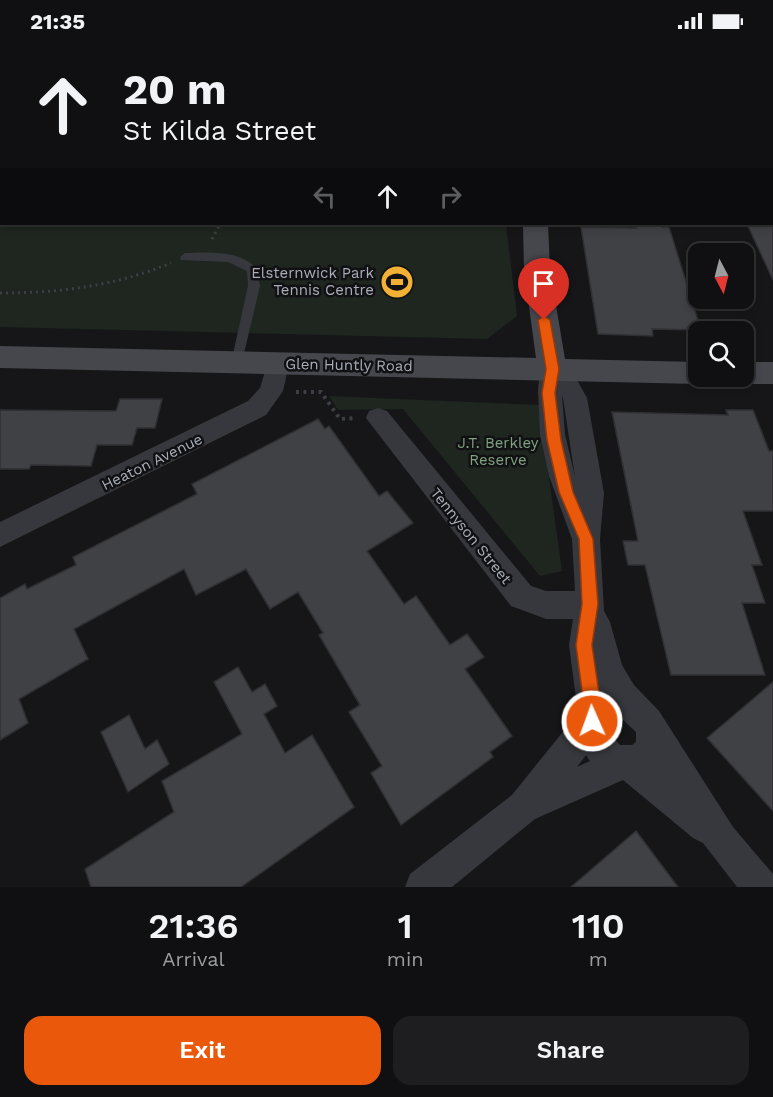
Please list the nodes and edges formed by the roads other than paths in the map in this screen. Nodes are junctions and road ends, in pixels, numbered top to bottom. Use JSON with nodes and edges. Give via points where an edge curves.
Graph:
{"nodes":[{"id":1,"x":534,"y":225,"type":"edge"},
{"id":2,"x":185,"y":257,"type":"road end"},
{"id":3,"x":0,"y":357,"type":"edge"},
{"id":4,"x":237,"y":363,"type":"junction"},
{"id":5,"x":552,"y":369,"type":"junction"},
{"id":6,"x":688,"y":373,"type":"edge"},
{"id":7,"x":754,"y":373,"type":"edge"},
{"id":8,"x":773,"y":373,"type":"edge"},
{"id":9,"x":274,"y":377,"type":"junction"},
{"id":10,"x":378,"y":418,"type":"road end"},
{"id":11,"x":0,"y":535,"type":"edge"},
{"id":12,"x":590,"y":604,"type":"junction"},
{"id":13,"x":640,"y":712,"type":"junction"},
{"id":14,"x":593,"y":717,"type":"junction"},
{"id":15,"x":626,"y":763,"type":"junction"},
{"id":16,"x":524,"y":807,"type":"junction"},
{"id":17,"x":721,"y":840,"type":"junction"},
{"id":18,"x":423,"y":887,"type":"edge"},
{"id":19,"x":760,"y":887,"type":"edge"}],
"edges":[{"from":1,"to":5,"type":"main road"},
{"from":2,"to":4,"type":"lane","via":[[228,257],[252,269],[255,286]]},
{"from":3,"to":4,"type":"main road","name":"Glen Huntly Road"},
{"from":4,"to":9,"type":"main road","name":"Glen Huntly Road"},
{"from":5,"to":6,"type":"main road","name":"Glen Huntly Road"},
{"from":5,"to":9,"type":"main road","name":"Glen Huntly Road"},
{"from":5,"to":12,"type":"street","via":[[549,393],[555,447],[566,492],[586,539]]},
{"from":7,"to":8,"type":"main road"},
{"from":9,"to":11,"type":"street","name":"Heaton Avenue","via":[[257,408],[243,417]]},
{"from":10,"to":12,"type":"street","name":"Tennyson Street","via":[[521,596],[551,608]]},
{"from":12,"to":13,"type":"street","via":[[608,672],[619,692]]},
{"from":12,"to":14,"type":"street","via":[[584,645]]},
{"from":13,"to":14,"type":"street","via":[[609,700],[597,708]]},
{"from":13,"to":15,"type":"street","via":[[653,738],[649,752],[638,762]]},
{"from":13,"to":17,"type":"street"},
{"from":14,"to":15,"type":"street","via":[[596,744],[608,757]]},
{"from":14,"to":16,"type":"street"},
{"from":15,"to":16,"type":"street"},
{"from":15,"to":17,"type":"street"},
{"from":16,"to":18,"type":"street"},
{"from":17,"to":19,"type":"street"}]}
